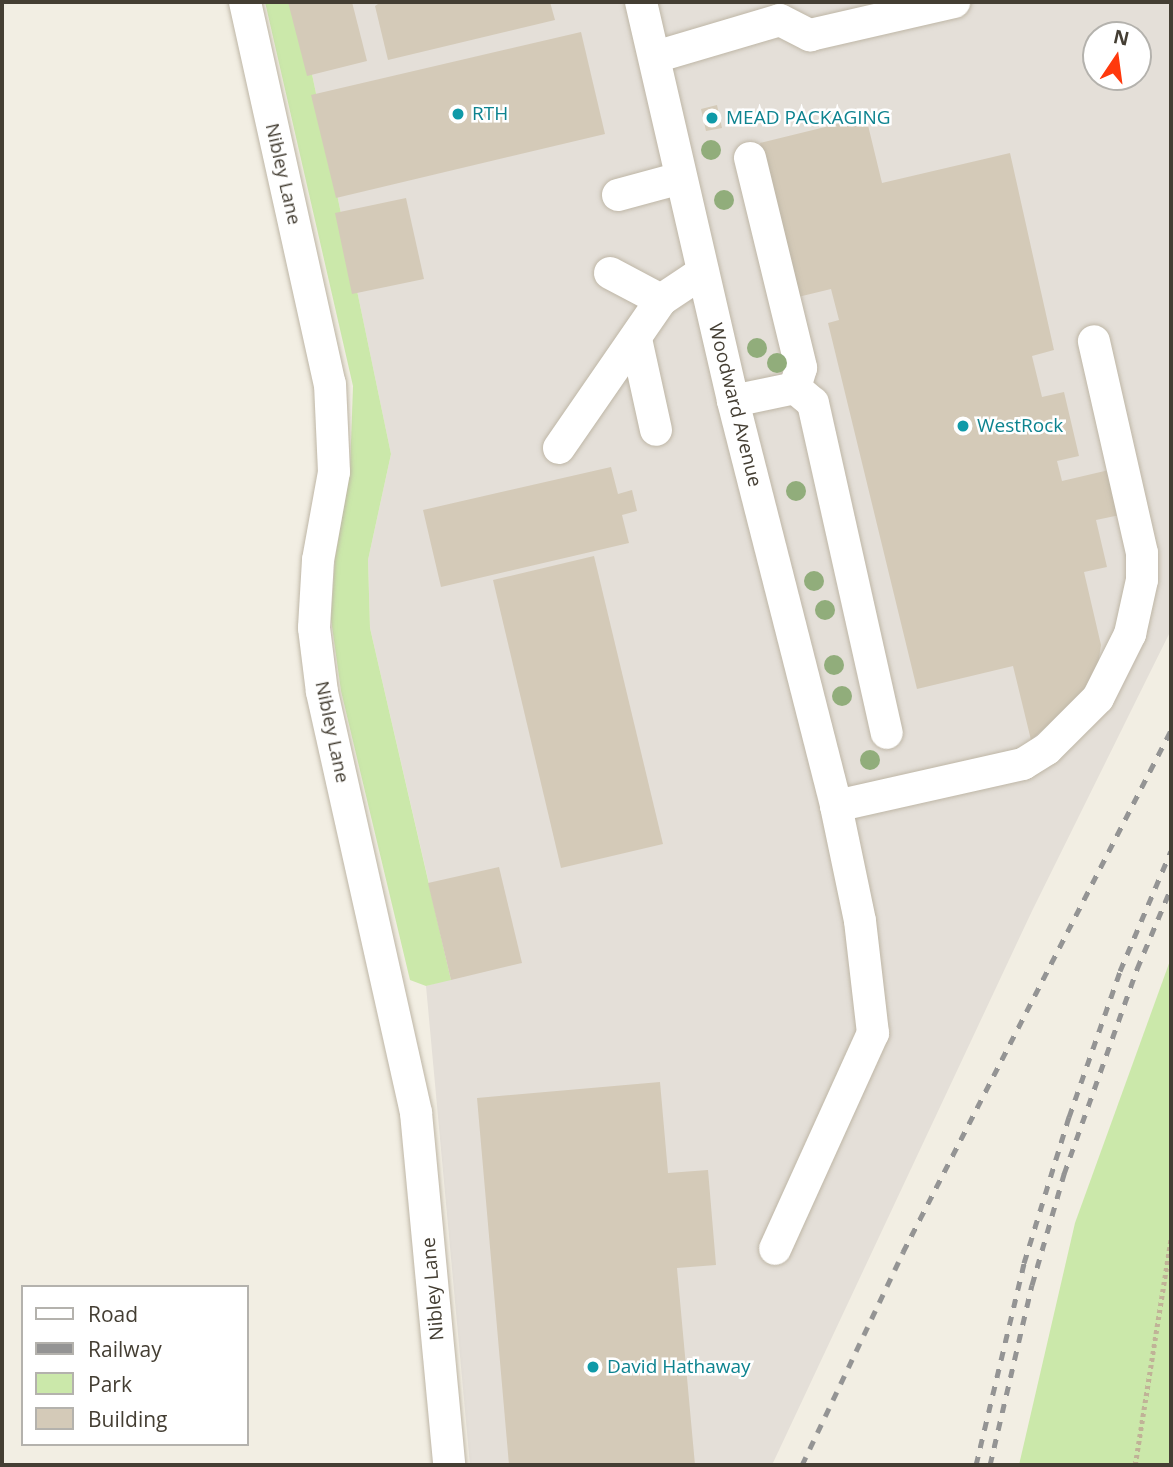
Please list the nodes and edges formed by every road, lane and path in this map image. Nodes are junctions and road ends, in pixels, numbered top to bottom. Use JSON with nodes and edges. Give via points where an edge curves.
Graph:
{"nodes":[{"id":1,"x":245,"y":2,"type":"edge"},
{"id":2,"x":641,"y":2,"type":"edge"},
{"id":3,"x":954,"y":2,"type":"edge"},
{"id":4,"x":655,"y":57,"type":"junction"},
{"id":5,"x":750,"y":158,"type":"dead end"},
{"id":6,"x":681,"y":178,"type":"junction"},
{"id":7,"x":618,"y":195,"type":"dead end"},
{"id":8,"x":610,"y":272,"type":"dead end"},
{"id":9,"x":703,"y":272,"type":"junction"},
{"id":10,"x":661,"y":300,"type":"junction"},
{"id":11,"x":636,"y":339,"type":"junction"},
{"id":12,"x":1094,"y":341,"type":"dead end"},
{"id":13,"x":795,"y":388,"type":"junction"},
{"id":14,"x":733,"y":401,"type":"junction"},
{"id":15,"x":656,"y":430,"type":"dead end"},
{"id":16,"x":559,"y":448,"type":"dead end"},
{"id":17,"x":887,"y":733,"type":"dead end"},
{"id":18,"x":836,"y":806,"type":"junction"},
{"id":19,"x":1171,"y":1238,"type":"edge"},
{"id":20,"x":775,"y":1248,"type":"dead end"},
{"id":21,"x":1168,"y":1266,"type":"edge"},
{"id":22,"x":449,"y":1465,"type":"edge"},
{"id":23,"x":1135,"y":1465,"type":"edge"}],
"edges":[{"from":1,"to":22,"type":"street","name":"Nibley Lane","via":[[330,384],[334,472],[317,560],[314,628],[322,692],[416,1113]]},
{"from":2,"to":4,"type":"street","name":"Woodward Avenue"},
{"from":3,"to":4,"type":"street","via":[[810,35],[780,20]]},
{"from":4,"to":6,"type":"street","name":"Woodward Avenue"},
{"from":5,"to":13,"type":"street","via":[[801,368]]},
{"from":6,"to":7,"type":"street"},
{"from":6,"to":9,"type":"street","name":"Woodward Avenue"},
{"from":8,"to":10,"type":"street"},
{"from":9,"to":10,"type":"street"},
{"from":9,"to":14,"type":"street","name":"Woodward Avenue"},
{"from":10,"to":11,"type":"street"},
{"from":11,"to":15,"type":"street"},
{"from":11,"to":16,"type":"street"},
{"from":12,"to":18,"type":"street","via":[[1142,553],[1142,580],[1130,634],[1098,698],[1047,749],[1023,764]]},
{"from":13,"to":14,"type":"street"},
{"from":13,"to":17,"type":"street","via":[[813,403]]},
{"from":14,"to":18,"type":"street","name":"Woodward Avenue"},
{"from":18,"to":20,"type":"street","name":"Woodward Avenue","via":[[860,921],[873,1033]]},
{"from":19,"to":21,"type":"path"},
{"from":21,"to":23,"type":"path"}]}
